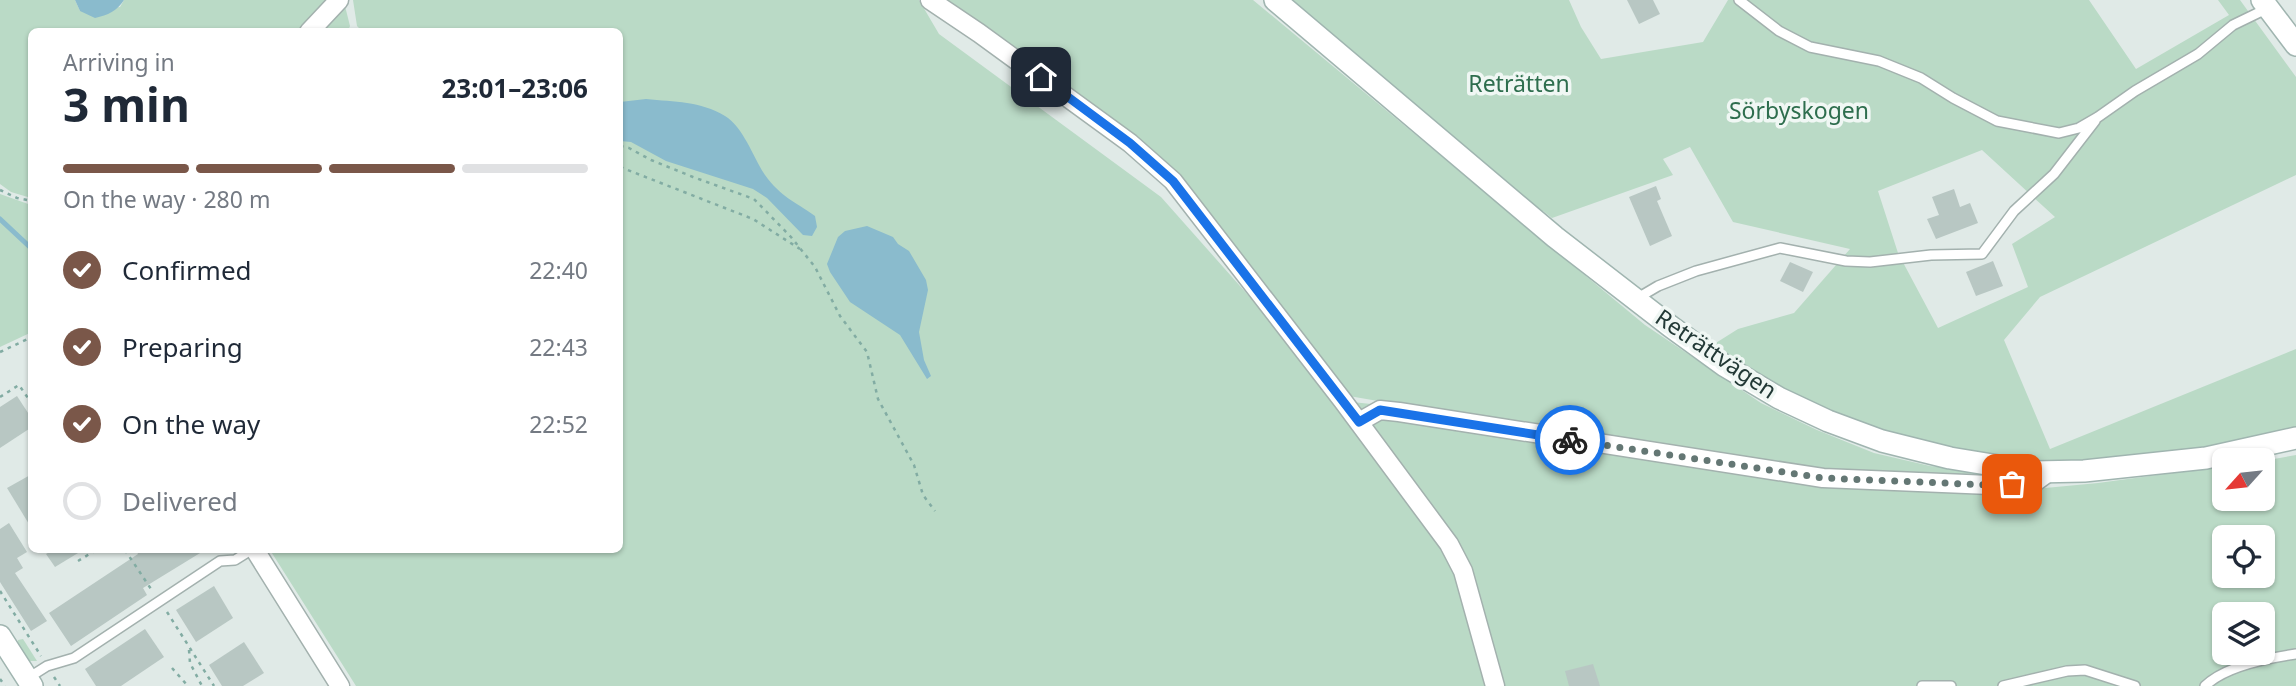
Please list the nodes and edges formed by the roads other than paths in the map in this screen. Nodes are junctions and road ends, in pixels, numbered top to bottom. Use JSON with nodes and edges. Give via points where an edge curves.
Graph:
{"nodes":[{"id":1,"x":339,"y":0,"type":"edge"},
{"id":2,"x":930,"y":0,"type":"edge"},
{"id":3,"x":1275,"y":0,"type":"edge"},
{"id":4,"x":1739,"y":0,"type":"edge"},
{"id":5,"x":2265,"y":4,"type":"edge"},
{"id":6,"x":313,"y":28,"type":"edge"},
{"id":7,"x":2296,"y":46,"type":"edge"},
{"id":8,"x":2098,"y":117,"type":"junction"},
{"id":9,"x":1636,"y":299,"type":"junction"},
{"id":10,"x":1359,"y":422,"type":"junction"},
{"id":11,"x":2296,"y":438,"type":"edge"},
{"id":12,"x":2050,"y":471,"type":"junction"},
{"id":13,"x":248,"y":553,"type":"edge"},
{"id":14,"x":255,"y":553,"type":"edge"},
{"id":15,"x":0,"y":636,"type":"edge"},
{"id":16,"x":2296,"y":654,"type":"edge"},
{"id":17,"x":29,"y":682,"type":"edge"},
{"id":18,"x":339,"y":685,"type":"edge"},
{"id":19,"x":1496,"y":686,"type":"edge"},
{"id":20,"x":1922,"y":686,"type":"edge"},
{"id":21,"x":1951,"y":686,"type":"edge"},
{"id":22,"x":2004,"y":686,"type":"edge"},
{"id":23,"x":2135,"y":686,"type":"edge"},
{"id":24,"x":2205,"y":686,"type":"edge"}],
"edges":[{"from":1,"to":6,"type":"street"},
{"from":2,"to":10,"type":"street","via":[[1082,107],[1173,181]]},
{"from":3,"to":9,"type":"street","name":"Reträttvägen","via":[[1555,237]]},
{"from":4,"to":8,"type":"lane","via":[[1779,31],[1811,47],[1879,61],[1921,78],[1997,121],[2059,133]]},
{"from":5,"to":7,"type":"street"},
{"from":5,"to":8,"type":"lane","via":[[2198,54]]},
{"from":8,"to":9,"type":"lane","via":[[2071,155],[2014,211],[1982,254],[1858,261],[1780,248],[1696,271]]},
{"from":9,"to":12,"type":"street","name":"Reträttvägen","via":[[1725,366],[1828,421],[1950,458]]},
{"from":10,"to":12,"type":"street","via":[[1380,410],[1399,412],[1823,478],[1990,485],[2035,482]]},
{"from":10,"to":19,"type":"street","via":[[1449,544],[1463,571]]},
{"from":11,"to":12,"type":"street","name":"Reträttvägen","via":[[2206,458]]},
{"from":13,"to":17,"type":"lane","via":[[220,561],[74,659],[47,666]]},
{"from":14,"to":18,"type":"street"},
{"from":15,"to":17,"type":"street"},
{"from":16,"to":24,"type":"lane","via":[[2220,673]]},
{"from":20,"to":21,"type":"lane"},
{"from":22,"to":23,"type":"lane","via":[[2085,670]]}]}
